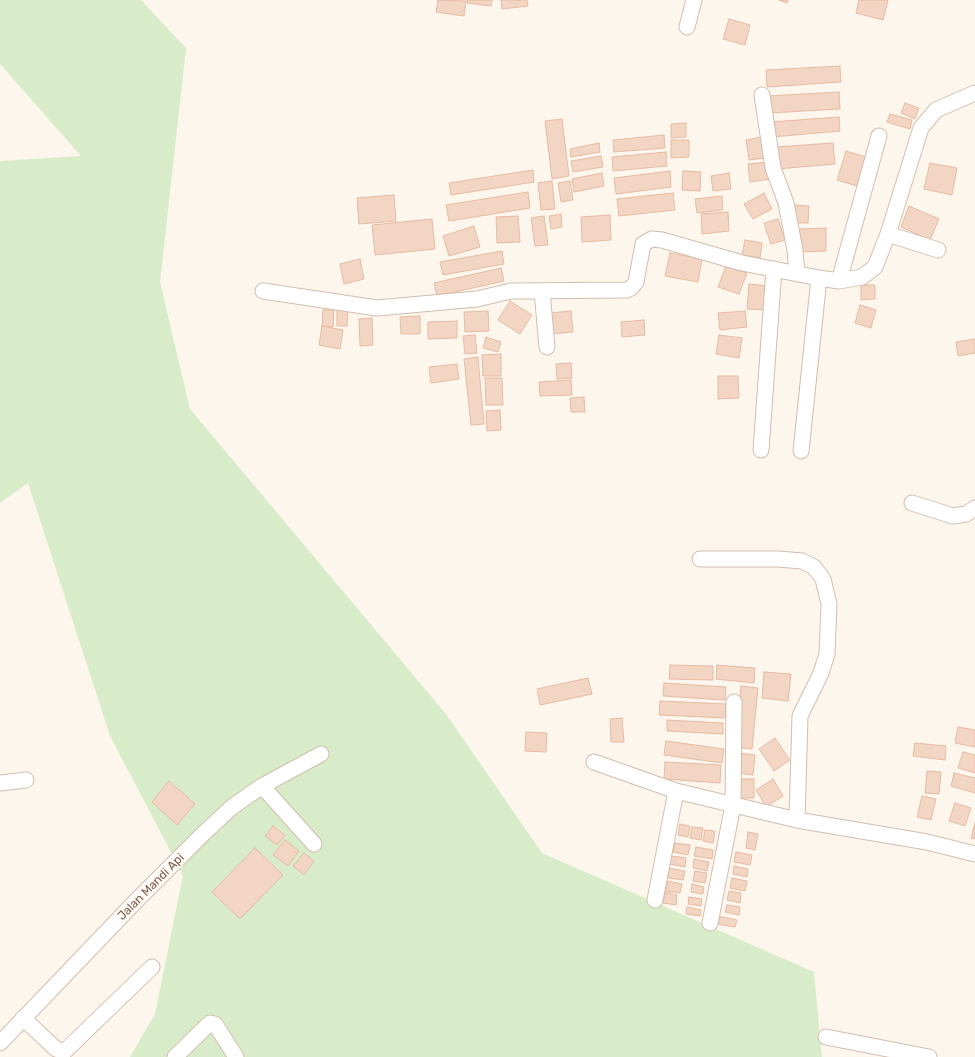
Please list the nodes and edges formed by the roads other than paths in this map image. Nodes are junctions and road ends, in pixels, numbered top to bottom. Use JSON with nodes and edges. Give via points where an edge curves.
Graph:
{"nodes":[{"id":1,"x":694,"y":0,"type":"edge"},
{"id":2,"x":687,"y":27,"type":"dead end"},
{"id":3,"x":975,"y":93,"type":"edge"},
{"id":4,"x":762,"y":95,"type":"dead end"},
{"id":5,"x":878,"y":136,"type":"dead end"},
{"id":6,"x":888,"y":234,"type":"junction"},
{"id":7,"x":938,"y":250,"type":"dead end"},
{"id":8,"x":774,"y":269,"type":"junction"},
{"id":9,"x":797,"y":274,"type":"junction"},
{"id":10,"x":819,"y":278,"type":"junction"},
{"id":11,"x":839,"y":281,"type":"junction"},
{"id":12,"x":263,"y":291,"type":"dead end"},
{"id":13,"x":542,"y":291,"type":"junction"},
{"id":14,"x":547,"y":346,"type":"dead end"},
{"id":15,"x":761,"y":450,"type":"dead end"},
{"id":16,"x":801,"y":451,"type":"dead end"},
{"id":17,"x":912,"y":503,"type":"dead end"},
{"id":18,"x":975,"y":508,"type":"edge"},
{"id":19,"x":700,"y":559,"type":"dead end"},
{"id":20,"x":734,"y":702,"type":"dead end"},
{"id":21,"x":321,"y":754,"type":"dead end"},
{"id":22,"x":594,"y":762,"type":"dead end"},
{"id":23,"x":26,"y":780,"type":"dead end"},
{"id":24,"x":0,"y":783,"type":"edge"},
{"id":25,"x":262,"y":786,"type":"junction"},
{"id":26,"x":676,"y":791,"type":"junction"},
{"id":27,"x":733,"y":805,"type":"junction"},
{"id":28,"x":797,"y":820,"type":"junction"},
{"id":29,"x":314,"y":844,"type":"dead end"},
{"id":30,"x":975,"y":854,"type":"edge"},
{"id":31,"x":655,"y":900,"type":"dead end"},
{"id":32,"x":710,"y":923,"type":"dead end"},
{"id":33,"x":152,"y":967,"type":"dead end"},
{"id":34,"x":23,"y":1018,"type":"junction"},
{"id":35,"x":826,"y":1037,"type":"dead end"},
{"id":36,"x":0,"y":1043,"type":"edge"},
{"id":37,"x":175,"y":1057,"type":"edge"},
{"id":38,"x":236,"y":1057,"type":"edge"},
{"id":39,"x":929,"y":1057,"type":"edge"}],
"edges":[{"from":1,"to":2,"type":"street"},
{"from":3,"to":6,"type":"street","via":[[936,110],[921,128]]},
{"from":4,"to":9,"type":"street","via":[[773,168],[786,204]]},
{"from":5,"to":11,"type":"street"},
{"from":6,"to":7,"type":"street"},
{"from":6,"to":11,"type":"street","via":[[875,267],[862,277]]},
{"from":8,"to":9,"type":"street"},
{"from":8,"to":13,"type":"street","via":[[652,239],[643,244],[636,282],[632,288]]},
{"from":8,"to":15,"type":"street"},
{"from":9,"to":10,"type":"street"},
{"from":10,"to":11,"type":"street"},
{"from":10,"to":16,"type":"street"},
{"from":12,"to":13,"type":"street","via":[[377,308],[478,299],[511,291]]},
{"from":13,"to":14,"type":"street"},
{"from":17,"to":18,"type":"street","via":[[953,516],[966,514]]},
{"from":19,"to":28,"type":"street","via":[[802,561],[814,567],[823,579],[829,604],[827,654],[821,673],[800,716]]},
{"from":20,"to":27,"type":"street"},
{"from":21,"to":25,"type":"street","name":"Jalan Mandi Api"},
{"from":22,"to":26,"type":"street"},
{"from":23,"to":24,"type":"street"},
{"from":25,"to":29,"type":"street"},
{"from":25,"to":34,"type":"street","name":"Jalan Mandi Api","via":[[232,807],[204,833]]},
{"from":26,"to":27,"type":"street"},
{"from":26,"to":31,"type":"street"},
{"from":27,"to":28,"type":"street"},
{"from":27,"to":32,"type":"street"},
{"from":28,"to":30,"type":"street","via":[[927,842]]},
{"from":33,"to":34,"type":"street","via":[[64,1052],[56,1049]]},
{"from":34,"to":36,"type":"street","name":"Jalan Mandi Api"},
{"from":35,"to":39,"type":"street"},
{"from":37,"to":38,"type":"street","via":[[210,1023],[215,1024]]}]}
